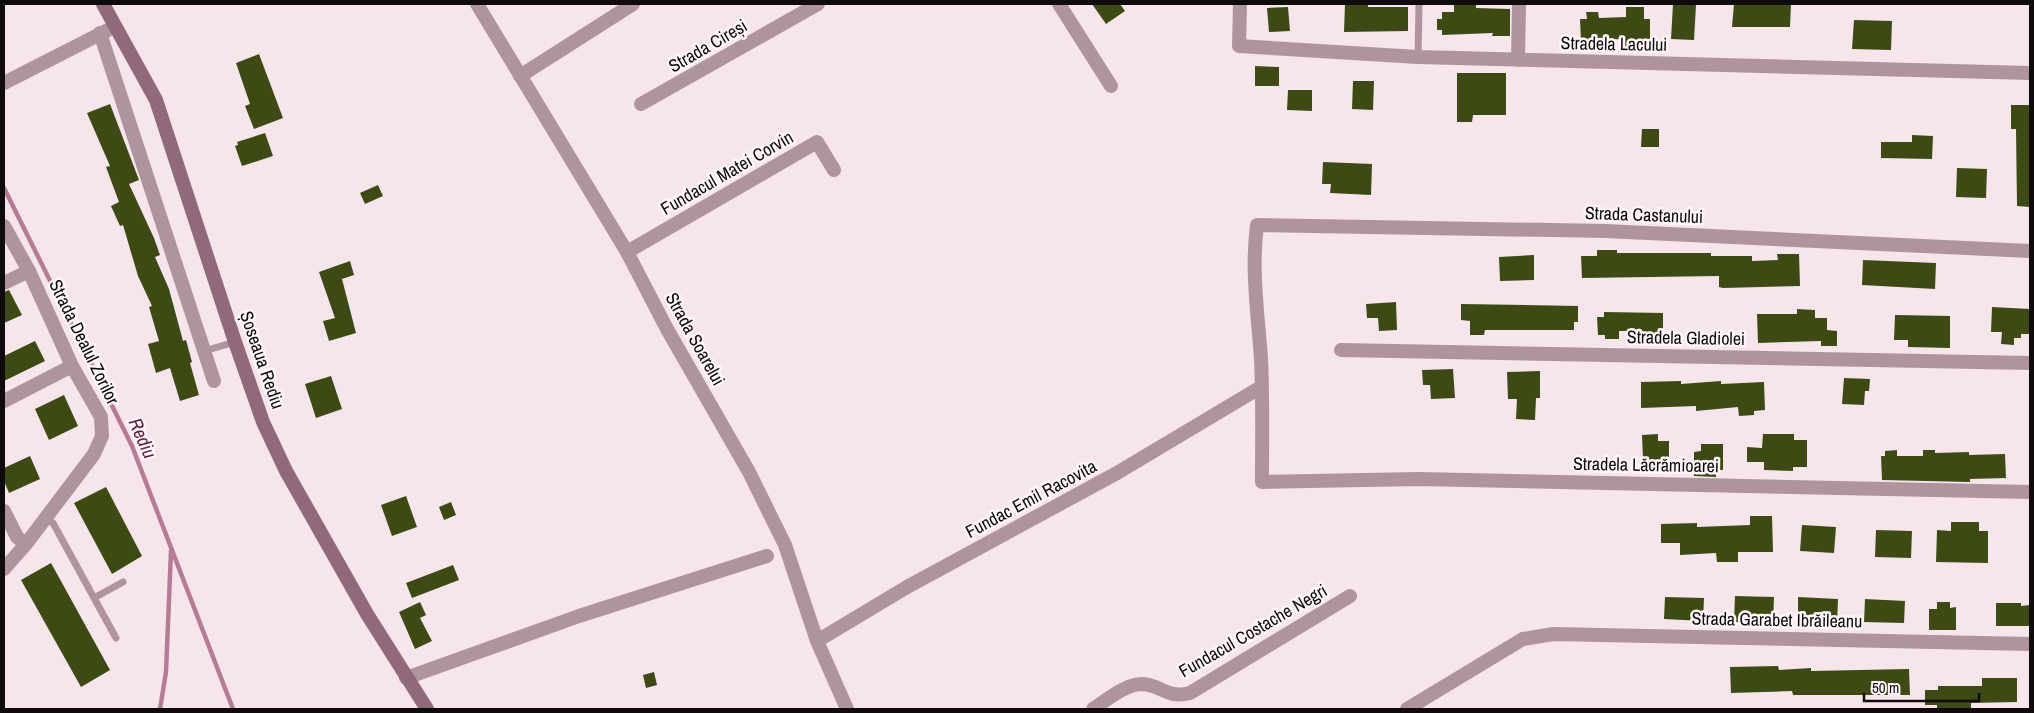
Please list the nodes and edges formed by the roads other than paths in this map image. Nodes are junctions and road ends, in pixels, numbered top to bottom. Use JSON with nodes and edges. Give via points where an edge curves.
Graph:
{"nodes":[{"id":1,"x":103,"y":4,"type":"edge"},
{"id":2,"x":477,"y":4,"type":"edge"},
{"id":3,"x":633,"y":4,"type":"edge"},
{"id":4,"x":818,"y":4,"type":"edge"},
{"id":5,"x":1059,"y":4,"type":"edge"},
{"id":6,"x":1240,"y":4,"type":"edge"},
{"id":7,"x":1419,"y":4,"type":"edge"},
{"id":8,"x":1519,"y":4,"type":"edge"},
{"id":9,"x":115,"y":27,"type":"junction"},
{"id":10,"x":100,"y":33,"type":"junction"},
{"id":11,"x":1418,"y":57,"type":"junction"},
{"id":12,"x":1518,"y":60,"type":"junction"},
{"id":13,"x":2030,"y":73,"type":"edge"},
{"id":14,"x":520,"y":76,"type":"junction"},
{"id":15,"x":4,"y":83,"type":"edge"},
{"id":16,"x":1111,"y":86,"type":"dead end"},
{"id":17,"x":641,"y":104,"type":"dead end"},
{"id":18,"x":834,"y":170,"type":"dead end"},
{"id":19,"x":4,"y":226,"type":"edge"},
{"id":20,"x":2030,"y":251,"type":"edge"},
{"id":21,"x":627,"y":252,"type":"junction"},
{"id":22,"x":29,"y":271,"type":"junction"},
{"id":23,"x":4,"y":283,"type":"edge"},
{"id":24,"x":235,"y":342,"type":"junction"},
{"id":25,"x":1342,"y":350,"type":"dead end"},
{"id":26,"x":204,"y":351,"type":"junction"},
{"id":27,"x":2030,"y":363,"type":"edge"},
{"id":28,"x":72,"y":366,"type":"junction"},
{"id":29,"x":214,"y":381,"type":"dead end"},
{"id":30,"x":1262,"y":387,"type":"junction"},
{"id":31,"x":4,"y":400,"type":"edge"},
{"id":32,"x":2030,"y":492,"type":"edge"},
{"id":33,"x":45,"y":518,"type":"junction"},
{"id":34,"x":6,"y":519,"type":"edge"},
{"id":35,"x":26,"y":544,"type":"junction"},
{"id":36,"x":767,"y":556,"type":"dead end"},
{"id":37,"x":4,"y":569,"type":"edge"},
{"id":38,"x":123,"y":582,"type":"dead end"},
{"id":39,"x":1350,"y":596,"type":"dead end"},
{"id":40,"x":94,"y":598,"type":"junction"},
{"id":41,"x":116,"y":638,"type":"dead end"},
{"id":42,"x":817,"y":641,"type":"junction"},
{"id":43,"x":2030,"y":644,"type":"edge"},
{"id":44,"x":406,"y":678,"type":"junction"},
{"id":45,"x":427,"y":709,"type":"edge"},
{"id":46,"x":847,"y":709,"type":"edge"},
{"id":47,"x":1093,"y":709,"type":"edge"},
{"id":48,"x":1407,"y":709,"type":"edge"}],
"edges":[{"from":1,"to":9,"type":"main road","name":"Șoseaua Rediu"},
{"from":2,"to":14,"type":"street","name":"Strada Soarelui"},
{"from":3,"to":14,"type":"street"},
{"from":4,"to":17,"type":"street","name":"Strada Cireși"},
{"from":5,"to":16,"type":"street"},
{"from":6,"to":11,"type":"street","name":"Stradela Lacului","via":[[1239,46]]},
{"from":7,"to":11,"type":"lane"},
{"from":8,"to":12,"type":"street"},
{"from":9,"to":10,"type":"street"},
{"from":9,"to":24,"type":"main road","name":"Șoseaua Rediu","via":[[156,100]]},
{"from":10,"to":15,"type":"street"},
{"from":10,"to":26,"type":"street"},
{"from":11,"to":12,"type":"street","name":"Stradela Lacului"},
{"from":12,"to":13,"type":"street","name":"Stradela Lacului"},
{"from":14,"to":21,"type":"street","name":"Strada Soarelui"},
{"from":18,"to":21,"type":"street","name":"Fundacul Matei Corvin","via":[[817,142]]},
{"from":19,"to":22,"type":"street","name":"Strada Dealul Zorilor"},
{"from":20,"to":30,"type":"street","name":"Strada Castanului","via":[[1605,231],[1257,225],[1254,295]]},
{"from":21,"to":42,"type":"street","name":"Strada Soarelui","via":[[749,472],[785,545]]},
{"from":22,"to":23,"type":"street"},
{"from":22,"to":28,"type":"street","name":"Strada Dealul Zorilor"},
{"from":24,"to":26,"type":"lane"},
{"from":24,"to":44,"type":"main road","name":"Șoseaua Rediu","via":[[286,471]]},
{"from":25,"to":27,"type":"street","name":"Stradela Gladiolei"},
{"from":26,"to":29,"type":"street"},
{"from":28,"to":31,"type":"street"},
{"from":28,"to":33,"type":"street","name":"Strada Dealul Zorilor","via":[[101,417],[102,436],[94,454]]},
{"from":30,"to":32,"type":"street","name":"Stradela Lăcrămioarei","via":[[1262,482],[1418,479]]},
{"from":30,"to":42,"type":"street","name":"Fundac Emil Racovita","via":[[1117,474],[907,587]]},
{"from":33,"to":35,"type":"street","name":"Strada Dealul Zorilor"},
{"from":33,"to":40,"type":"lane","via":[[53,523]]},
{"from":34,"to":35,"type":"street","via":[[17,537]]},
{"from":35,"to":37,"type":"street","name":"Strada Dealul Zorilor"},
{"from":36,"to":44,"type":"street","via":[[579,616]]},
{"from":38,"to":40,"type":"lane"},
{"from":39,"to":47,"type":"street","name":"Fundacul Costache Negri","via":[[1190,693],[1177,696],[1142,684],[1126,688]]},
{"from":40,"to":41,"type":"lane"},
{"from":42,"to":46,"type":"street","name":"Strada Soarelui"},
{"from":43,"to":48,"type":"street","name":"Strada Garabet Ibrăileanu","via":[[1553,634],[1523,639]]},
{"from":44,"to":45,"type":"main road","name":"Șoseaua Rediu"}]}
